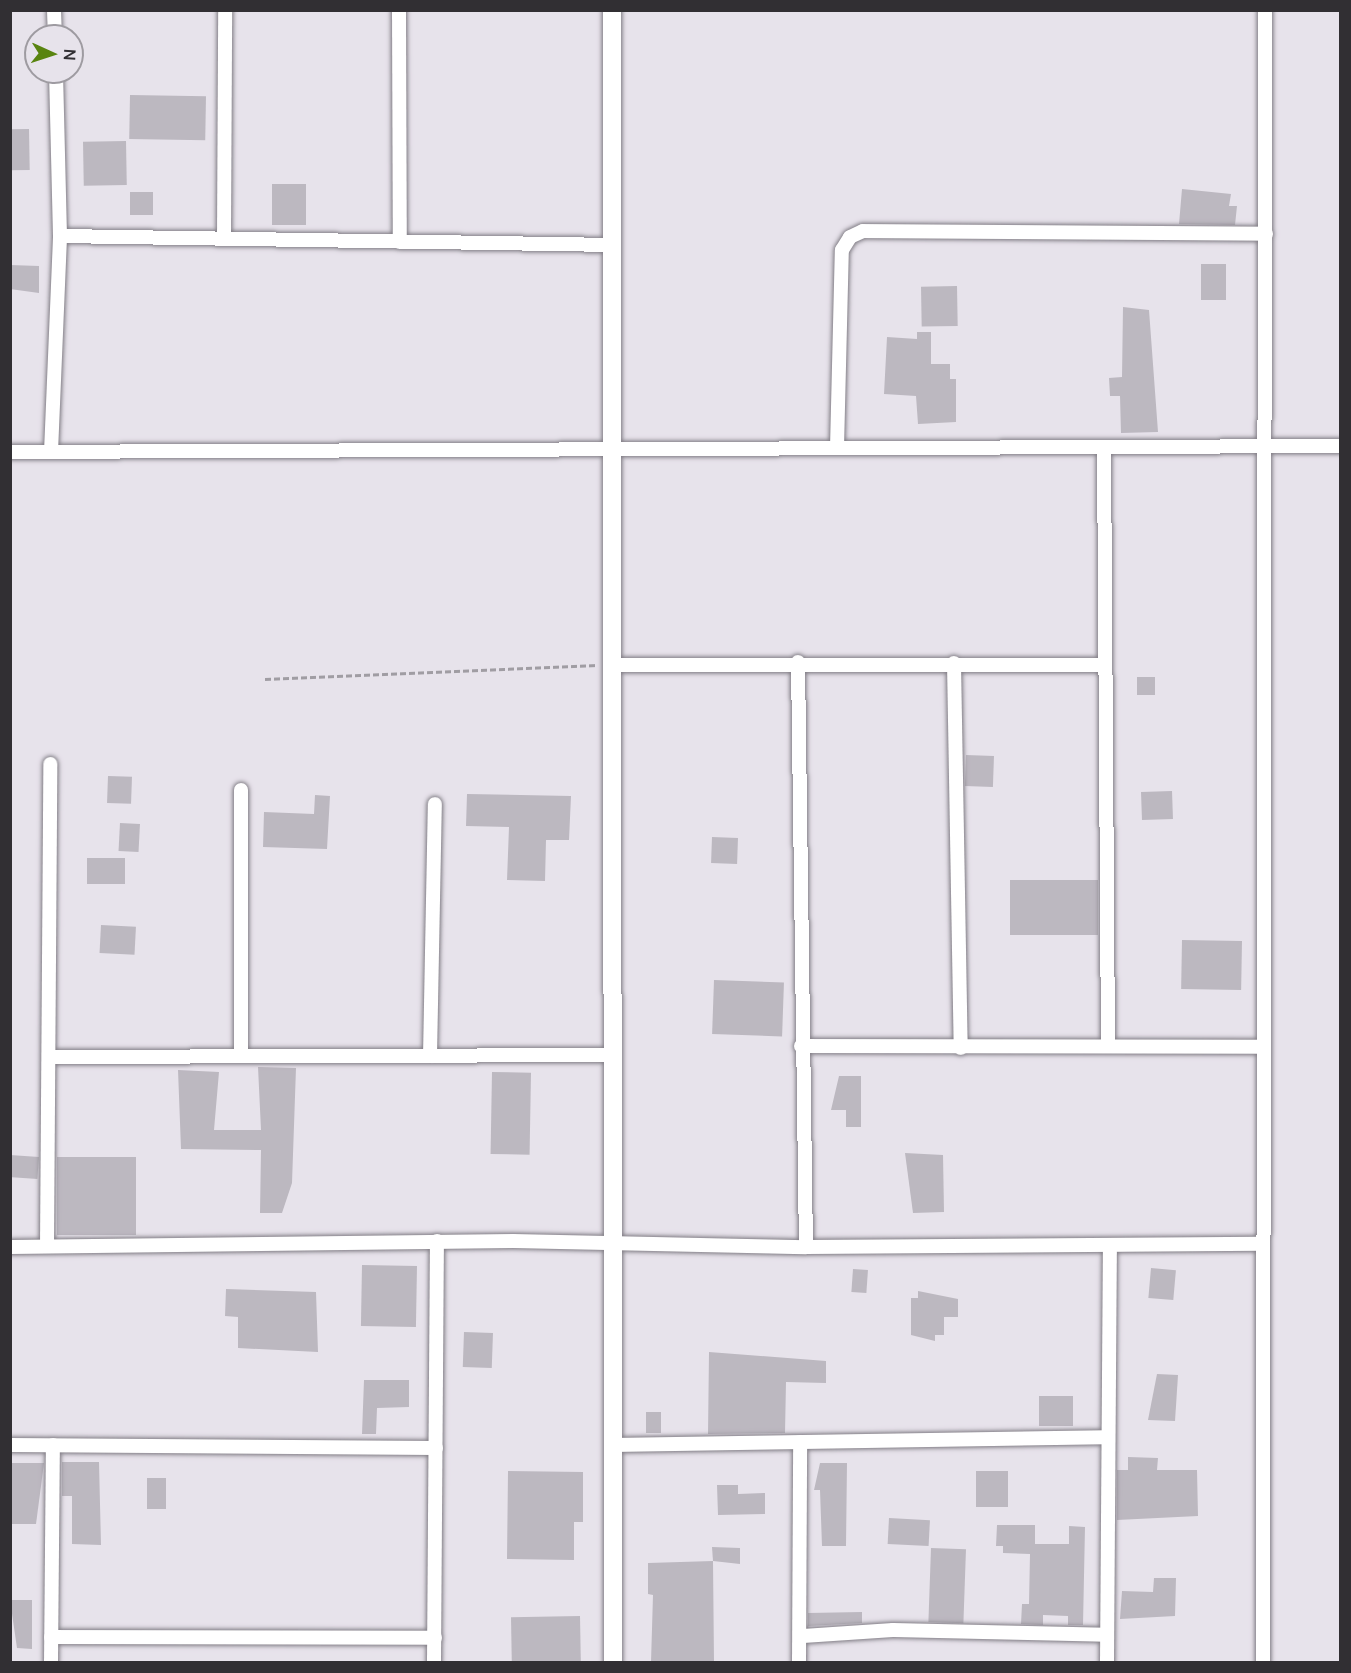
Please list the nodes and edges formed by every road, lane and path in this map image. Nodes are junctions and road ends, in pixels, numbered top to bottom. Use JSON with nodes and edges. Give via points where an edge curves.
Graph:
{"nodes":[{"id":1,"x":225,"y":10,"type":"edge"},
{"id":2,"x":399,"y":10,"type":"edge"},
{"id":3,"x":612,"y":10,"type":"edge"},
{"id":4,"x":1265,"y":10,"type":"edge"},
{"id":5,"x":56,"y":84,"type":"edge"},
{"id":6,"x":1266,"y":234,"type":"junction"},
{"id":7,"x":224,"y":235,"type":"junction"},
{"id":8,"x":60,"y":236,"type":"junction"},
{"id":9,"x":400,"y":242,"type":"junction"},
{"id":10,"x":612,"y":245,"type":"junction"},
{"id":11,"x":1261,"y":446,"type":"junction"},
{"id":12,"x":1341,"y":446,"type":"edge"},
{"id":13,"x":1104,"y":447,"type":"junction"},
{"id":14,"x":837,"y":448,"type":"junction"},
{"id":15,"x":612,"y":449,"type":"junction"},
{"id":16,"x":10,"y":452,"type":"edge"},
{"id":17,"x":51,"y":452,"type":"junction"},
{"id":18,"x":798,"y":662,"type":"junction"},
{"id":19,"x":954,"y":663,"type":"junction"},
{"id":20,"x":612,"y":665,"type":"junction"},
{"id":21,"x":1103,"y":665,"type":"junction"},
{"id":22,"x":265,"y":679,"type":"dead end"},
{"id":23,"x":50,"y":764,"type":"dead end"},
{"id":24,"x":241,"y":790,"type":"dead end"},
{"id":25,"x":435,"y":804,"type":"dead end"},
{"id":26,"x":1108,"y":1043,"type":"junction"},
{"id":27,"x":801,"y":1046,"type":"junction"},
{"id":28,"x":1262,"y":1047,"type":"junction"},
{"id":29,"x":961,"y":1048,"type":"junction"},
{"id":30,"x":611,"y":1055,"type":"junction"},
{"id":31,"x":241,"y":1056,"type":"junction"},
{"id":32,"x":430,"y":1056,"type":"junction"},
{"id":33,"x":50,"y":1057,"type":"junction"},
{"id":34,"x":611,"y":1241,"type":"junction"},
{"id":35,"x":437,"y":1242,"type":"junction"},
{"id":36,"x":1262,"y":1244,"type":"junction"},
{"id":37,"x":47,"y":1246,"type":"junction"},
{"id":38,"x":1110,"y":1246,"type":"junction"},
{"id":39,"x":10,"y":1247,"type":"edge"},
{"id":40,"x":806,"y":1247,"type":"junction"},
{"id":41,"x":1105,"y":1437,"type":"junction"},
{"id":42,"x":800,"y":1442,"type":"junction"},
{"id":43,"x":10,"y":1445,"type":"edge"},
{"id":44,"x":53,"y":1445,"type":"junction"},
{"id":45,"x":612,"y":1445,"type":"junction"},
{"id":46,"x":436,"y":1448,"type":"junction"},
{"id":47,"x":1106,"y":1635,"type":"junction"},
{"id":48,"x":803,"y":1636,"type":"junction"},
{"id":49,"x":51,"y":1637,"type":"junction"},
{"id":50,"x":435,"y":1638,"type":"junction"},
{"id":51,"x":51,"y":1662,"type":"edge"},
{"id":52,"x":434,"y":1662,"type":"edge"},
{"id":53,"x":613,"y":1662,"type":"edge"},
{"id":54,"x":800,"y":1662,"type":"edge"},
{"id":55,"x":1107,"y":1662,"type":"edge"},
{"id":56,"x":1263,"y":1662,"type":"edge"}],
"edges":[{"from":1,"to":7,"type":"street"},
{"from":2,"to":9,"type":"street"},
{"from":3,"to":10,"type":"street"},
{"from":4,"to":6,"type":"street"},
{"from":5,"to":8,"type":"street"},
{"from":6,"to":11,"type":"street"},
{"from":6,"to":14,"type":"street","via":[[863,231],[850,237],[842,250]]},
{"from":7,"to":8,"type":"street"},
{"from":7,"to":9,"type":"street"},
{"from":8,"to":17,"type":"street"},
{"from":9,"to":10,"type":"street"},
{"from":10,"to":15,"type":"street"},
{"from":11,"to":12,"type":"street"},
{"from":11,"to":13,"type":"street"},
{"from":11,"to":28,"type":"street"},
{"from":13,"to":14,"type":"street"},
{"from":13,"to":21,"type":"street"},
{"from":14,"to":15,"type":"street"},
{"from":15,"to":17,"type":"street"},
{"from":15,"to":20,"type":"street"},
{"from":16,"to":17,"type":"street"},
{"from":18,"to":19,"type":"street"},
{"from":18,"to":20,"type":"street"},
{"from":18,"to":27,"type":"street"},
{"from":19,"to":21,"type":"street"},
{"from":19,"to":29,"type":"street"},
{"from":20,"to":22,"type":"path"},
{"from":20,"to":30,"type":"street"},
{"from":21,"to":26,"type":"street"},
{"from":23,"to":33,"type":"street"},
{"from":24,"to":31,"type":"street"},
{"from":25,"to":32,"type":"street"},
{"from":26,"to":28,"type":"street"},
{"from":26,"to":29,"type":"street"},
{"from":27,"to":29,"type":"street"},
{"from":27,"to":40,"type":"street"},
{"from":28,"to":36,"type":"street"},
{"from":30,"to":32,"type":"street"},
{"from":30,"to":34,"type":"street"},
{"from":31,"to":32,"type":"street"},
{"from":31,"to":33,"type":"street"},
{"from":33,"to":37,"type":"street"},
{"from":34,"to":35,"type":"street"},
{"from":34,"to":40,"type":"street"},
{"from":34,"to":45,"type":"street"},
{"from":35,"to":37,"type":"street"},
{"from":35,"to":46,"type":"street"},
{"from":36,"to":38,"type":"street"},
{"from":36,"to":56,"type":"street"},
{"from":37,"to":39,"type":"street"},
{"from":38,"to":40,"type":"street"},
{"from":38,"to":41,"type":"street"},
{"from":41,"to":42,"type":"street"},
{"from":41,"to":47,"type":"street"},
{"from":42,"to":45,"type":"street"},
{"from":42,"to":48,"type":"street"},
{"from":43,"to":44,"type":"street"},
{"from":44,"to":46,"type":"street"},
{"from":44,"to":49,"type":"street"},
{"from":45,"to":53,"type":"street"},
{"from":46,"to":50,"type":"street"},
{"from":47,"to":48,"type":"street","via":[[893,1630]]},
{"from":47,"to":55,"type":"street"},
{"from":48,"to":54,"type":"street"},
{"from":49,"to":50,"type":"street"},
{"from":49,"to":51,"type":"street"},
{"from":50,"to":52,"type":"street"}]}
